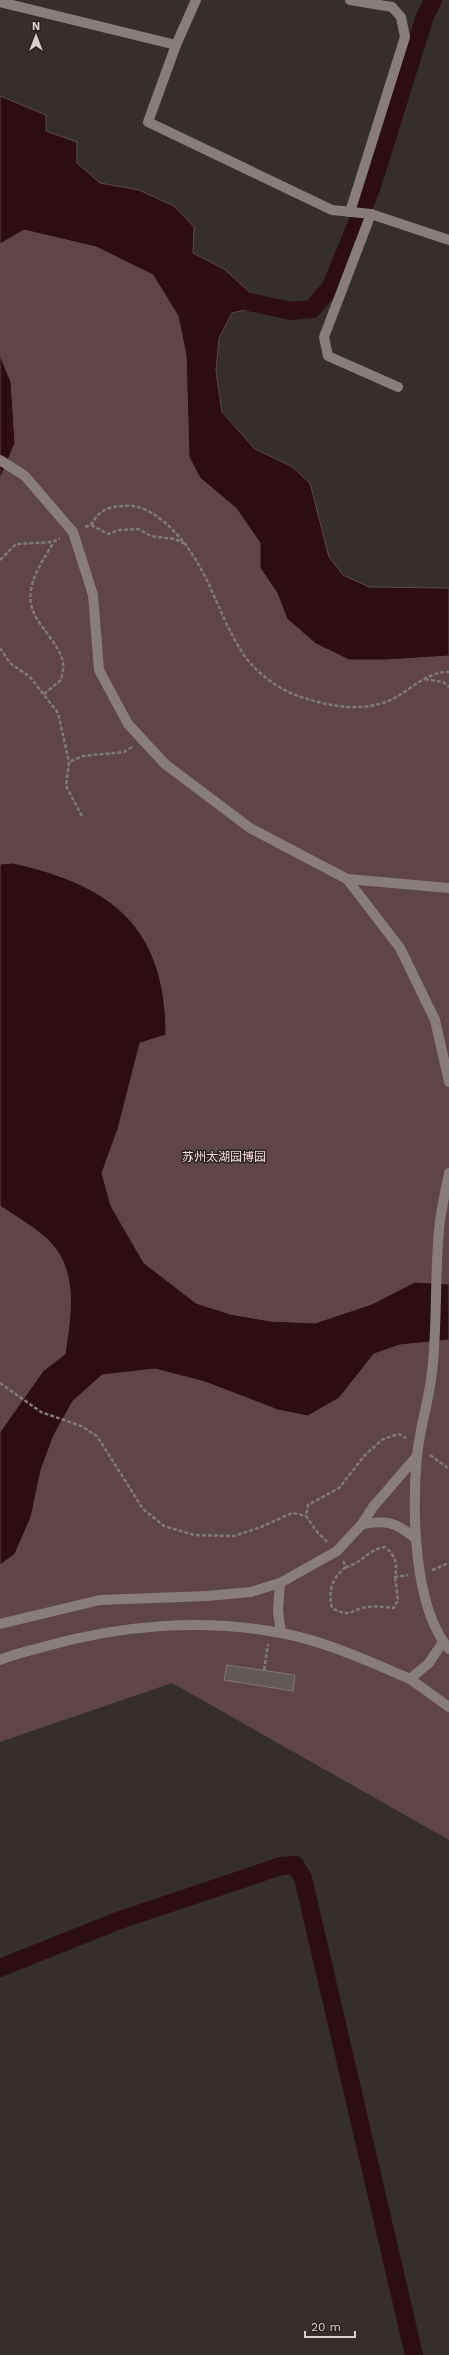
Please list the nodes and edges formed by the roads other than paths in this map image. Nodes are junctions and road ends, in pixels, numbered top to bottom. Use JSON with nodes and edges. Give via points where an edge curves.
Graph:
{"nodes":[{"id":1,"x":196,"y":0,"type":"edge"},
{"id":2,"x":350,"y":0,"type":"edge"},
{"id":3,"x":0,"y":2,"type":"edge"},
{"id":4,"x":176,"y":45,"type":"junction"},
{"id":5,"x":350,"y":212,"type":"junction"},
{"id":6,"x":371,"y":214,"type":"junction"},
{"id":7,"x":449,"y":240,"type":"edge"},
{"id":8,"x":398,"y":387,"type":"dead end"},
{"id":9,"x":0,"y":460,"type":"edge"},
{"id":10,"x":347,"y":879,"type":"junction"},
{"id":11,"x":449,"y":888,"type":"edge"},
{"id":12,"x":449,"y":1082,"type":"edge"},
{"id":13,"x":449,"y":1173,"type":"edge"},
{"id":14,"x":418,"y":1451,"type":"junction"},
{"id":15,"x":362,"y":1524,"type":"junction"},
{"id":16,"x":416,"y":1539,"type":"junction"},
{"id":17,"x":280,"y":1583,"type":"junction"},
{"id":18,"x":0,"y":1624,"type":"edge"},
{"id":19,"x":281,"y":1633,"type":"junction"},
{"id":20,"x":446,"y":1645,"type":"edge"},
{"id":21,"x":0,"y":1660,"type":"edge"},
{"id":22,"x":410,"y":1678,"type":"junction"},
{"id":23,"x":449,"y":1707,"type":"edge"}],
"edges":[{"from":1,"to":4,"type":"street"},
{"from":2,"to":5,"type":"street","via":[[392,6],[401,17],[405,37]]},
{"from":3,"to":4,"type":"street"},
{"from":4,"to":5,"type":"street","via":[[148,122],[332,210]]},
{"from":5,"to":6,"type":"street"},
{"from":6,"to":7,"type":"street"},
{"from":6,"to":8,"type":"street","via":[[324,337],[328,356]]},
{"from":9,"to":10,"type":"street","via":[[25,476],[72,532],[94,595],[100,670],[128,724],[165,764],[250,828]]},
{"from":10,"to":11,"type":"street"},
{"from":10,"to":12,"type":"street","via":[[400,948],[435,1020]]},
{"from":13,"to":14,"type":"street","via":[[440,1221],[432,1372]]},
{"from":14,"to":15,"type":"street"},
{"from":14,"to":16,"type":"street"},
{"from":15,"to":16,"type":"street","via":[[382,1521],[401,1526]]},
{"from":15,"to":17,"type":"street","via":[[337,1551]]},
{"from":16,"to":20,"type":"street","via":[[426,1604]]},
{"from":17,"to":18,"type":"street","via":[[251,1592],[100,1600]]},
{"from":17,"to":19,"type":"street","via":[[278,1611]]},
{"from":19,"to":21,"type":"street","via":[[209,1625],[143,1627],[80,1636]]},
{"from":19,"to":22,"type":"street","via":[[321,1644]]},
{"from":20,"to":22,"type":"street"},
{"from":22,"to":23,"type":"street"}]}
